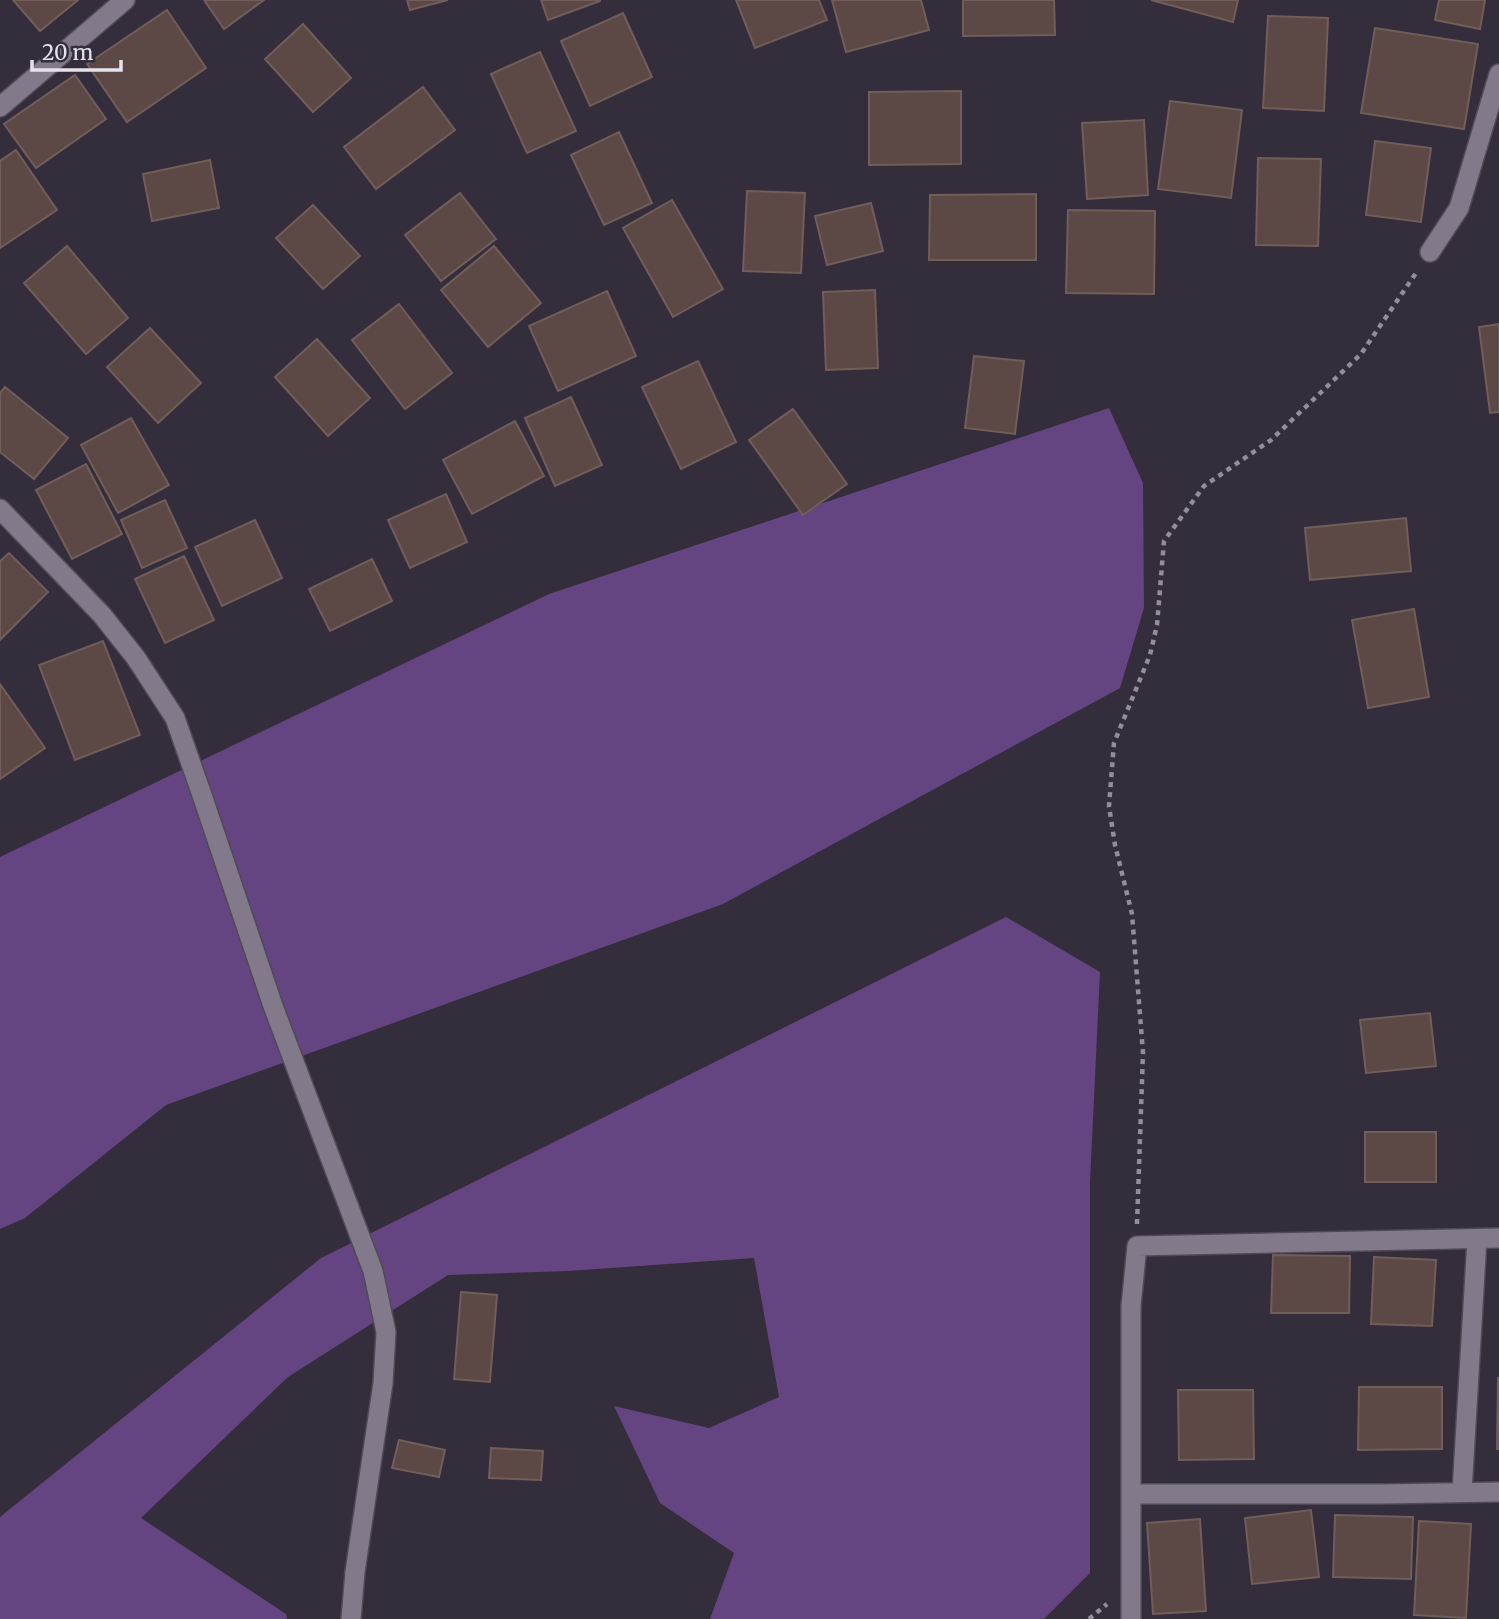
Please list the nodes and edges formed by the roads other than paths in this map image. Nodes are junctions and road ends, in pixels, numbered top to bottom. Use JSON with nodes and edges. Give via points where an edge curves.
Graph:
{"nodes":[{"id":1,"x":125,"y":0,"type":"edge"},
{"id":2,"x":1499,"y":74,"type":"edge"},
{"id":3,"x":0,"y":107,"type":"edge"},
{"id":4,"x":1430,"y":253,"type":"road end"},
{"id":5,"x":0,"y":509,"type":"edge"},
{"id":6,"x":1499,"y":1238,"type":"edge"},
{"id":7,"x":1477,"y":1239,"type":"junction"},
{"id":8,"x":1462,"y":1492,"type":"junction"},
{"id":9,"x":1499,"y":1492,"type":"edge"},
{"id":10,"x":1132,"y":1494,"type":"junction"},
{"id":11,"x":352,"y":1619,"type":"edge"},
{"id":12,"x":1131,"y":1619,"type":"edge"}],
"edges":[{"from":1,"to":3,"type":"street"},
{"from":2,"to":4,"type":"street","via":[[1459,208]]},
{"from":5,"to":11,"type":"street","via":[[102,615],[175,718],[273,1006],[373,1271],[386,1332],[383,1383]]},
{"from":6,"to":7,"type":"street"},
{"from":7,"to":8,"type":"street"},
{"from":7,"to":10,"type":"street","via":[[1137,1246],[1131,1306]]},
{"from":8,"to":9,"type":"street"},
{"from":8,"to":10,"type":"street"},
{"from":10,"to":12,"type":"street"}]}
